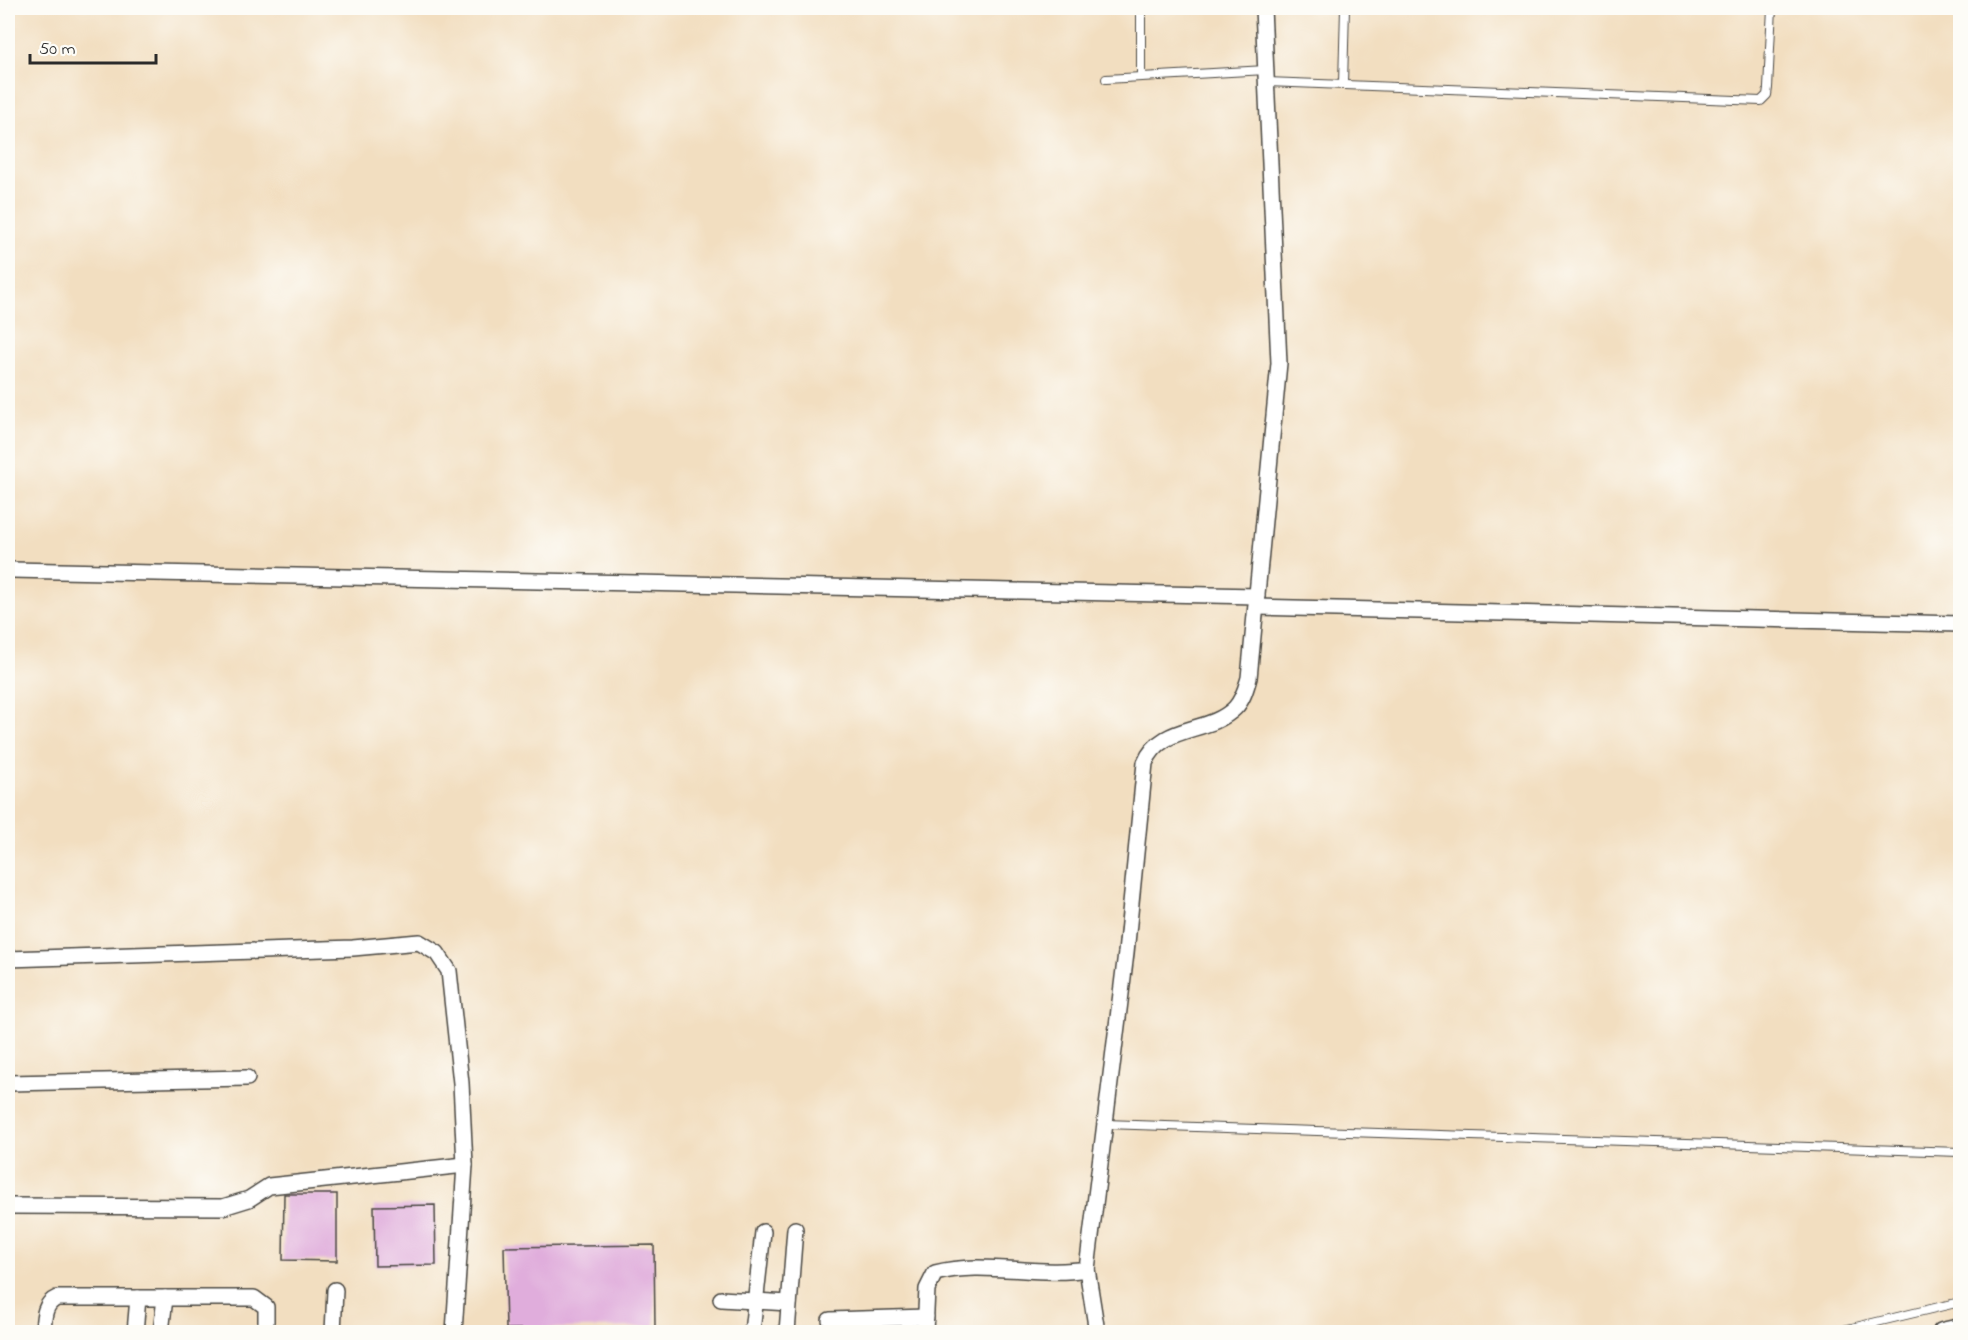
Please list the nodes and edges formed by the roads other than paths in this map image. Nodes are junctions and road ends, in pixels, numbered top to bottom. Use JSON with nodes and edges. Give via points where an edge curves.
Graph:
{"nodes":[{"id":1,"x":1141,"y":8,"type":"edge"},
{"id":2,"x":1263,"y":8,"type":"edge"},
{"id":3,"x":1345,"y":8,"type":"edge"},
{"id":4,"x":1772,"y":8,"type":"edge"},
{"id":5,"x":1267,"y":76,"type":"junction"},
{"id":6,"x":1141,"y":77,"type":"junction"},
{"id":7,"x":1106,"y":79,"type":"dead end"},
{"id":8,"x":1343,"y":84,"type":"junction"},
{"id":9,"x":11,"y":570,"type":"dead end"},
{"id":10,"x":1257,"y":601,"type":"junction"},
{"id":11,"x":1960,"y":624,"type":"edge"},
{"id":12,"x":8,"y":959,"type":"edge"},
{"id":13,"x":247,"y":1078,"type":"dead end"},
{"id":14,"x":8,"y":1083,"type":"edge"},
{"id":15,"x":1105,"y":1124,"type":"junction"},
{"id":16,"x":1960,"y":1152,"type":"edge"},
{"id":17,"x":465,"y":1165,"type":"junction"},
{"id":18,"x":8,"y":1206,"type":"edge"},
{"id":19,"x":795,"y":1229,"type":"dead end"},
{"id":20,"x":763,"y":1232,"type":"dead end"},
{"id":21,"x":1087,"y":1269,"type":"junction"},
{"id":22,"x":335,"y":1290,"type":"dead end"},
{"id":23,"x":138,"y":1298,"type":"junction"},
{"id":24,"x":165,"y":1298,"type":"junction"},
{"id":25,"x":721,"y":1299,"type":"dead end"},
{"id":26,"x":756,"y":1301,"type":"junction"},
{"id":27,"x":1960,"y":1302,"type":"edge"},
{"id":28,"x":789,"y":1303,"type":"junction"},
{"id":29,"x":830,"y":1320,"type":"dead end"},
{"id":30,"x":925,"y":1325,"type":"edge"},
{"id":31,"x":1960,"y":1328,"type":"edge"},
{"id":32,"x":43,"y":1332,"type":"edge"},
{"id":33,"x":135,"y":1332,"type":"edge"},
{"id":34,"x":161,"y":1332,"type":"edge"},
{"id":35,"x":266,"y":1332,"type":"edge"},
{"id":36,"x":333,"y":1332,"type":"edge"},
{"id":37,"x":454,"y":1332,"type":"edge"},
{"id":38,"x":752,"y":1332,"type":"edge"},
{"id":39,"x":787,"y":1332,"type":"edge"},
{"id":40,"x":1097,"y":1332,"type":"edge"},
{"id":41,"x":1835,"y":1332,"type":"edge"},
{"id":42,"x":1942,"y":1332,"type":"edge"}],
"edges":[{"from":1,"to":6,"type":"lane"},
{"from":2,"to":5,"type":"street"},
{"from":3,"to":8,"type":"lane"},
{"from":4,"to":8,"type":"lane","via":[[1768,88],[1761,101]]},
{"from":5,"to":6,"type":"lane"},
{"from":5,"to":8,"type":"lane"},
{"from":5,"to":10,"type":"street","via":[[1279,356]]},
{"from":6,"to":7,"type":"lane"},
{"from":9,"to":10,"type":"street"},
{"from":10,"to":11,"type":"street"},
{"from":10,"to":15,"type":"street","via":[[1249,678],[1237,706],[1220,719],[1167,737],[1156,745],[1145,764]]},
{"from":12,"to":17,"type":"street","via":[[353,948],[419,942],[437,953],[448,971],[460,1072]]},
{"from":13,"to":14,"type":"street"},
{"from":15,"to":16,"type":"lane"},
{"from":15,"to":21,"type":"street"},
{"from":17,"to":18,"type":"street","via":[[269,1186],[249,1199],[223,1207]]},
{"from":17,"to":37,"type":"street"},
{"from":19,"to":28,"type":"street"},
{"from":20,"to":26,"type":"street"},
{"from":21,"to":30,"type":"street","via":[[1046,1273],[957,1267],[935,1273],[927,1288]]},
{"from":21,"to":40,"type":"street"},
{"from":22,"to":36,"type":"street"},
{"from":23,"to":24,"type":"street"},
{"from":23,"to":32,"type":"street","via":[[57,1298],[45,1310]]},
{"from":23,"to":33,"type":"street"},
{"from":24,"to":34,"type":"street"},
{"from":24,"to":35,"type":"street","via":[[254,1298],[266,1307]]},
{"from":25,"to":26,"type":"street"},
{"from":26,"to":28,"type":"street"},
{"from":26,"to":38,"type":"street"},
{"from":27,"to":41,"type":"lane"},
{"from":28,"to":39,"type":"street"},
{"from":29,"to":30,"type":"street"},
{"from":31,"to":42,"type":"street"}]}
